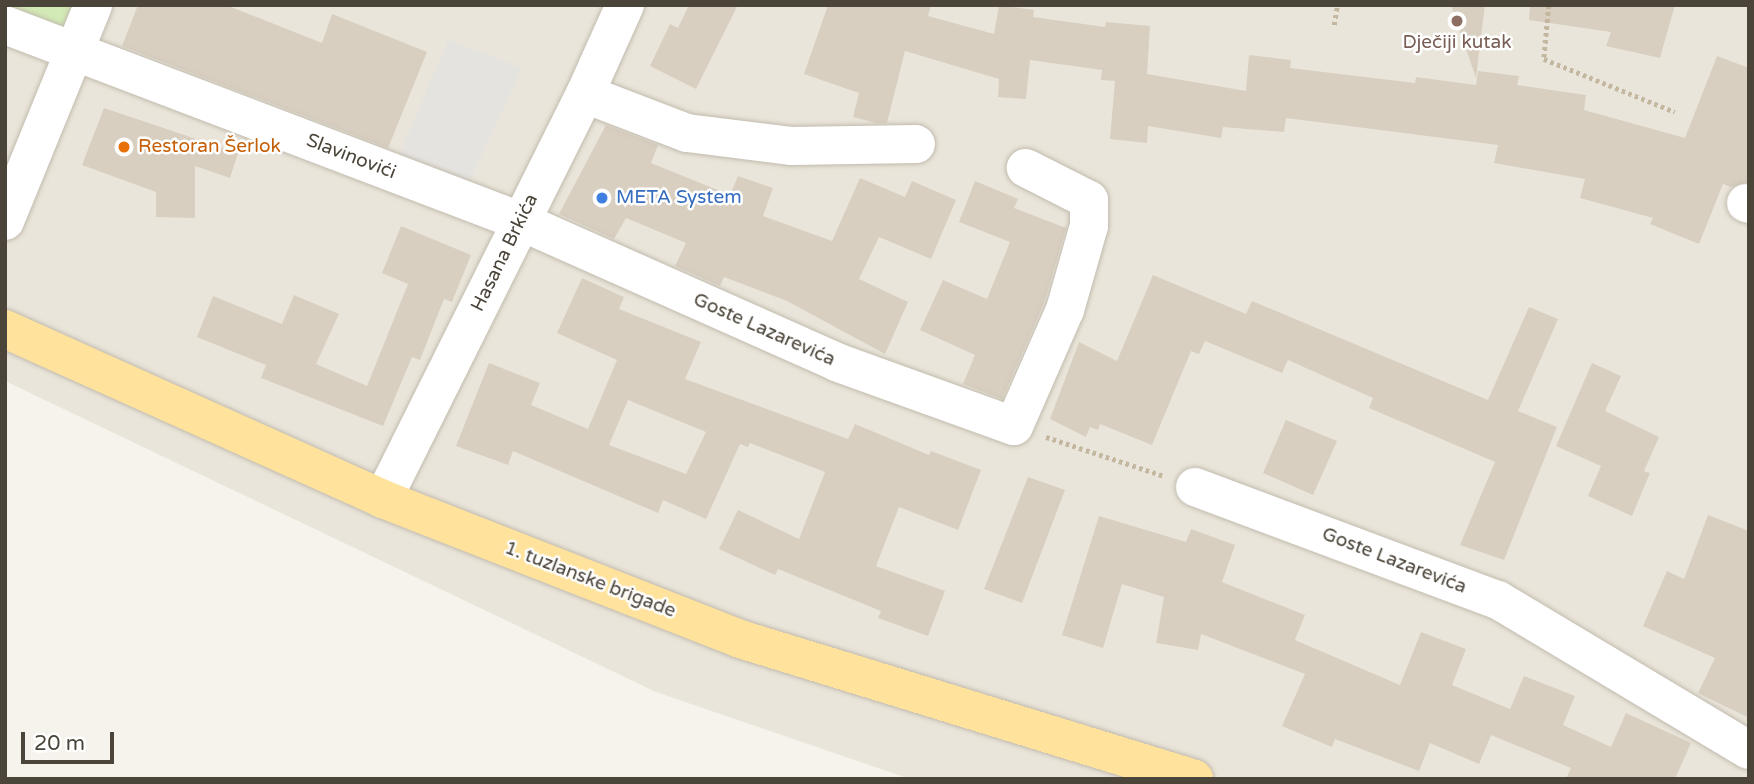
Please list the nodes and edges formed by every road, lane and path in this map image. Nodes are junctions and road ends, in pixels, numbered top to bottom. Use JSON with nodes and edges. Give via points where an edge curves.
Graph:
{"nodes":[{"id":1,"x":93,"y":5,"type":"edge"},
{"id":2,"x":625,"y":5,"type":"edge"},
{"id":3,"x":1337,"y":5,"type":"edge"},
{"id":4,"x":1549,"y":5,"type":"edge"},
{"id":5,"x":5,"y":25,"type":"edge"},
{"id":6,"x":1334,"y":25,"type":"dead end"},
{"id":7,"x":72,"y":53,"type":"junction"},
{"id":8,"x":585,"y":94,"type":"junction"},
{"id":9,"x":1675,"y":112,"type":"dead end"},
{"id":10,"x":916,"y":145,"type":"dead end"},
{"id":11,"x":1026,"y":169,"type":"dead end"},
{"id":12,"x":5,"y":221,"type":"edge"},
{"id":13,"x":520,"y":221,"type":"junction"},
{"id":14,"x":5,"y":328,"type":"edge"},
{"id":15,"x":1014,"y":426,"type":"junction"},
{"id":16,"x":1195,"y":486,"type":"joint"},
{"id":17,"x":383,"y":499,"type":"junction"},
{"id":18,"x":1749,"y":750,"type":"edge"},
{"id":19,"x":1194,"y":779,"type":"edge"}],
"edges":[{"from":1,"to":7,"type":"street"},
{"from":2,"to":8,"type":"street","name":"Hasana Brkića"},
{"from":3,"to":6,"type":"path"},
{"from":4,"to":9,"type":"path","via":[[1544,59]]},
{"from":5,"to":7,"type":"street","name":"Slavinovići"},
{"from":7,"to":12,"type":"street"},
{"from":7,"to":13,"type":"street","name":"Slavinovići"},
{"from":8,"to":10,"type":"street","via":[[687,133],[792,146]]},
{"from":8,"to":13,"type":"street","name":"Hasana Brkića"},
{"from":11,"to":15,"type":"street","via":[[1089,200],[1090,226],[1065,310]]},
{"from":13,"to":15,"type":"street","name":"Goste Lazarevića","via":[[836,362]]},
{"from":13,"to":17,"type":"street","name":"Hasana Brkića"},
{"from":14,"to":17,"type":"main road","name":"1. tuzlanske brigade"},
{"from":15,"to":16,"type":"path"},
{"from":16,"to":18,"type":"street","name":"Goste Lazarevića","via":[[1498,600]]},
{"from":17,"to":19,"type":"main road","name":"1. tuzlanske brigade","via":[[740,639]]}]}
